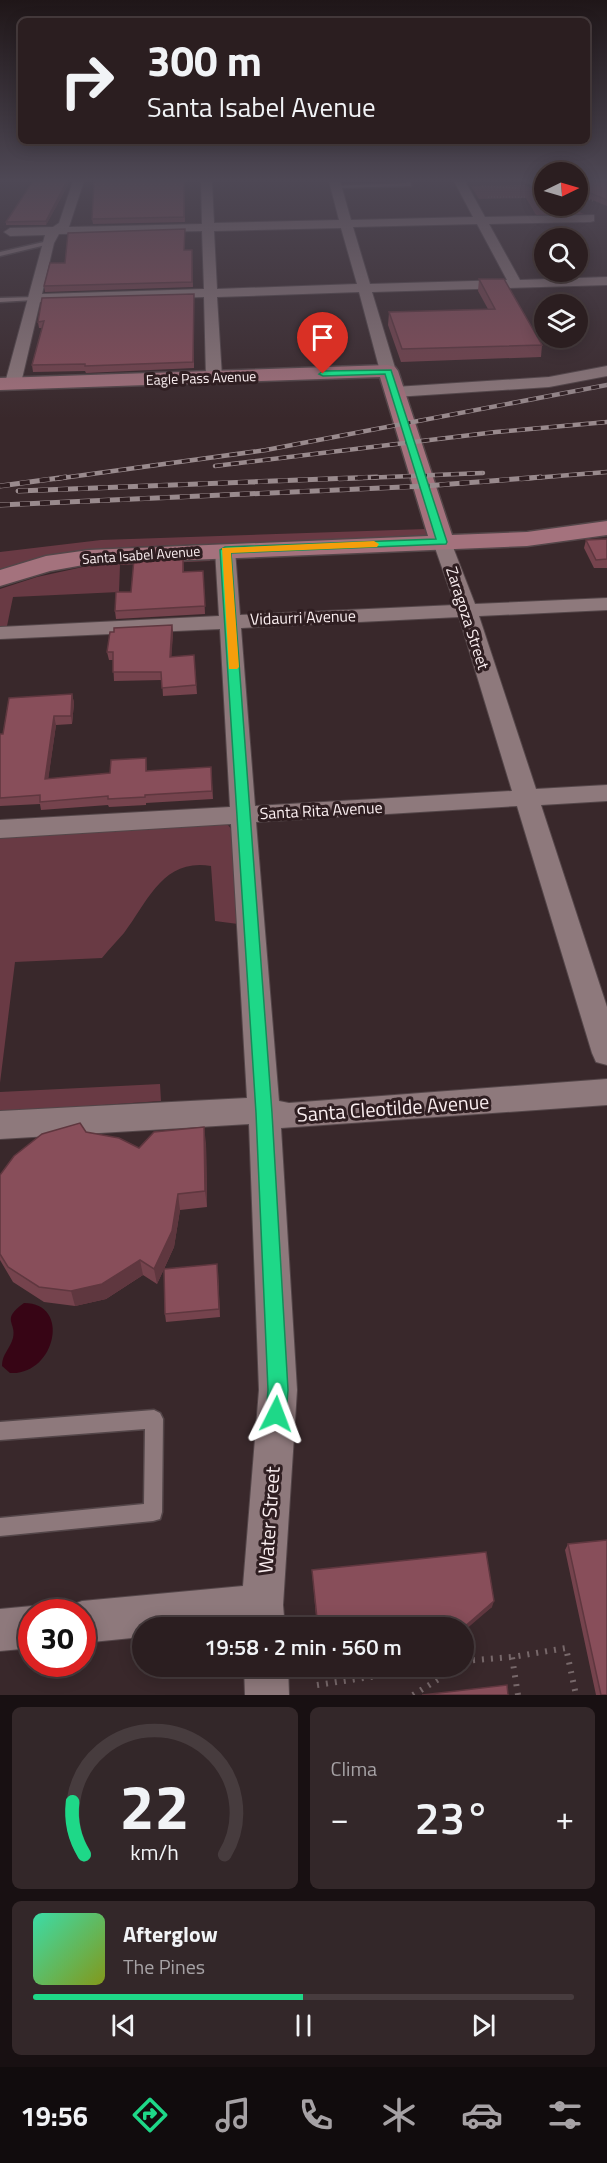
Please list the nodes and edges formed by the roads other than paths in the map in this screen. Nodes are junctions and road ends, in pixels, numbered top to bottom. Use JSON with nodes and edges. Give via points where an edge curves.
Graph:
{"nodes":[{"id":1,"x":44,"y":260,"type":"edge"},
{"id":2,"x":209,"y":260,"type":"edge"},
{"id":3,"x":357,"y":260,"type":"edge"},
{"id":4,"x":502,"y":260,"type":"edge"},
{"id":5,"x":607,"y":281,"type":"edge"},
{"id":6,"x":515,"y":283,"type":"junction"},
{"id":7,"x":366,"y":288,"type":"junction"},
{"id":8,"x":211,"y":292,"type":"junction"},
{"id":9,"x":34,"y":298,"type":"junction"},
{"id":10,"x":0,"y":300,"type":"edge"},
{"id":11,"x":607,"y":371,"type":"edge"},
{"id":12,"x":214,"y":377,"type":"junction"},
{"id":13,"x":391,"y":382,"type":"junction"},
{"id":14,"x":7,"y":384,"type":"edge"},
{"id":15,"x":607,"y":528,"type":"edge"},
{"id":16,"x":442,"y":542,"type":"junction"},
{"id":17,"x":225,"y":550,"type":"junction"},
{"id":18,"x":0,"y":579,"type":"edge"},
{"id":19,"x":607,"y":604,"type":"edge"},
{"id":20,"x":467,"y":610,"type":"junction"},
{"id":21,"x":230,"y":621,"type":"junction"},
{"id":22,"x":0,"y":633,"type":"edge"},
{"id":23,"x":607,"y":793,"type":"edge"},
{"id":24,"x":525,"y":798,"type":"junction"},
{"id":25,"x":243,"y":814,"type":"junction"},
{"id":26,"x":0,"y":829,"type":"edge"},
{"id":27,"x":607,"y":1053,"type":"edge"},
{"id":28,"x":607,"y":1092,"type":"edge"},
{"id":29,"x":264,"y":1113,"type":"junction"},
{"id":30,"x":0,"y":1125,"type":"edge"},
{"id":31,"x":0,"y":1431,"type":"edge"},
{"id":32,"x":0,"y":1527,"type":"edge"},
{"id":33,"x":263,"y":1616,"type":"edge"},
{"id":34,"x":96,"y":1622,"type":"edge"},
{"id":35,"x":18,"y":1628,"type":"edge"},
{"id":36,"x":0,"y":1630,"type":"edge"},
{"id":37,"x":266,"y":1677,"type":"edge"},
{"id":38,"x":267,"y":1695,"type":"edge"}],
"edges":[{"from":1,"to":9,"type":"street"},
{"from":2,"to":8,"type":"street"},
{"from":3,"to":7,"type":"street","name":"Zaragoza Street"},
{"from":4,"to":6,"type":"street"},
{"from":5,"to":6,"type":"street"},
{"from":6,"to":7,"type":"street"},
{"from":7,"to":8,"type":"street"},
{"from":7,"to":13,"type":"street","name":"Zaragoza Street"},
{"from":8,"to":9,"type":"street"},
{"from":8,"to":12,"type":"street"},
{"from":9,"to":10,"type":"lane"},
{"from":9,"to":14,"type":"street"},
{"from":11,"to":13,"type":"street","name":"Eagle Pass Avenue","via":[[549,382]]},
{"from":12,"to":13,"type":"street","name":"Eagle Pass Avenue"},
{"from":12,"to":14,"type":"street","name":"Eagle Pass Avenue"},
{"from":13,"to":16,"type":"street","name":"Zaragoza Street"},
{"from":15,"to":16,"type":"street","name":"Santa Isabel Avenue","via":[[527,539]]},
{"from":16,"to":17,"type":"street","name":"Santa Isabel Avenue"},
{"from":16,"to":20,"type":"street","name":"Zaragoza Street"},
{"from":17,"to":18,"type":"street","name":"Santa Isabel Avenue","via":[[89,557],[46,564]]},
{"from":17,"to":21,"type":"street","name":"Water Street"},
{"from":19,"to":20,"type":"street","name":"Vidaurri Avenue"},
{"from":20,"to":21,"type":"street","name":"Vidaurri Avenue"},
{"from":20,"to":24,"type":"street","name":"Zaragoza Street"},
{"from":21,"to":22,"type":"street","name":"Vidaurri Avenue"},
{"from":21,"to":25,"type":"street","name":"Water Street"},
{"from":23,"to":24,"type":"street","name":"Santa Rita Avenue"},
{"from":24,"to":25,"type":"street","name":"Santa Rita Avenue"},
{"from":24,"to":27,"type":"street","name":"Zaragoza Street"},
{"from":25,"to":26,"type":"street","name":"Santa Rita Avenue"},
{"from":25,"to":29,"type":"street","name":"Water Street"},
{"from":28,"to":29,"type":"street","name":"Santa Cleotilde Avenue","via":[[289,1116]]},
{"from":29,"to":30,"type":"street","name":"Santa Cleotilde Avenue","via":[[239,1110]]},
{"from":29,"to":33,"type":"street","name":"Water Street","via":[[278,1390]]},
{"from":31,"to":32,"type":"lane","via":[[154,1419],[153,1512]]},
{"from":33,"to":34,"type":"street"},
{"from":35,"to":36,"type":"street"},
{"from":37,"to":38,"type":"street"}]}
